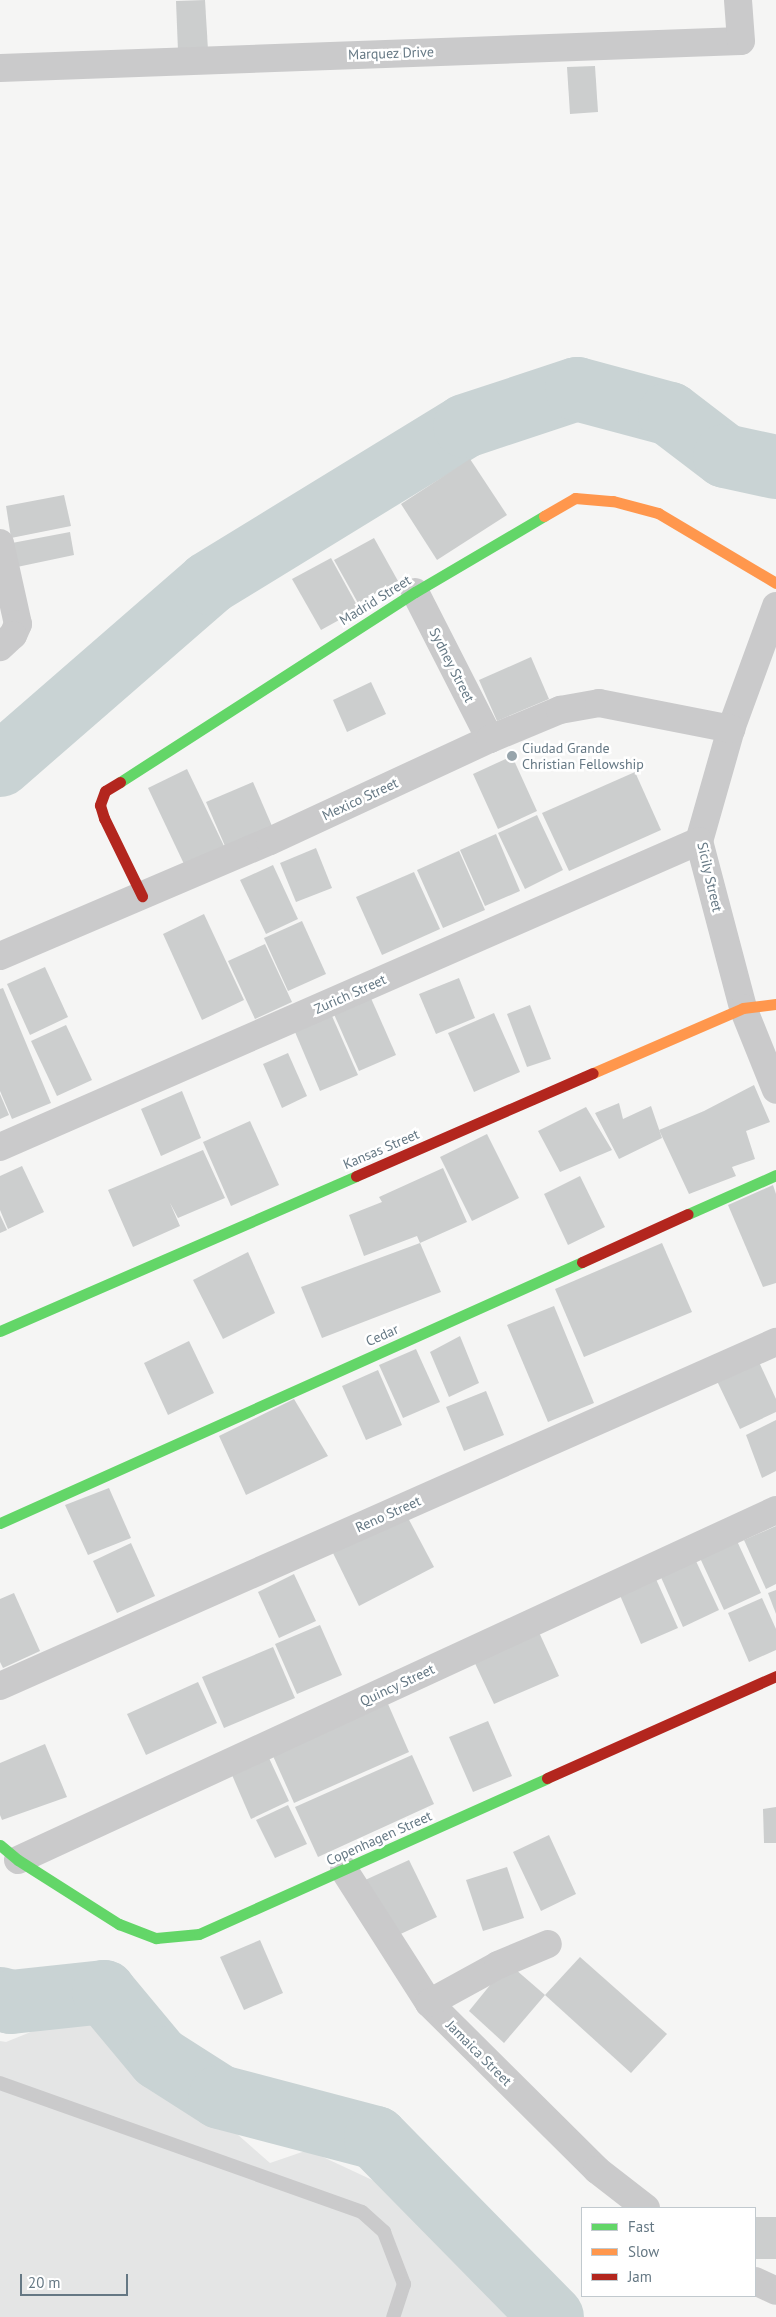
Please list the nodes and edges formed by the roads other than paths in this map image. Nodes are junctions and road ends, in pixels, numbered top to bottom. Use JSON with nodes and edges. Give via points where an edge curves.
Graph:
{"nodes":[{"id":1,"x":738,"y":0,"type":"edge"},
{"id":2,"x":0,"y":68,"type":"edge"},
{"id":3,"x":0,"y":543,"type":"edge"},
{"id":4,"x":776,"y":583,"type":"edge"},
{"id":5,"x":415,"y":592,"type":"junction"},
{"id":6,"x":776,"y":606,"type":"edge"},
{"id":7,"x":0,"y":647,"type":"edge"},
{"id":8,"x":731,"y":729,"type":"junction"},
{"id":9,"x":490,"y":739,"type":"junction"},
{"id":10,"x":699,"y":841,"type":"junction"},
{"id":11,"x":142,"y":896,"type":"junction"},
{"id":12,"x":0,"y":956,"type":"edge"},
{"id":13,"x":776,"y":1004,"type":"edge"},
{"id":14,"x":743,"y":1008,"type":"junction"},
{"id":15,"x":776,"y":1090,"type":"edge"},
{"id":16,"x":0,"y":1147,"type":"edge"},
{"id":17,"x":776,"y":1175,"type":"edge"},
{"id":18,"x":0,"y":1331,"type":"edge"},
{"id":19,"x":776,"y":1342,"type":"edge"},
{"id":20,"x":776,"y":1510,"type":"edge"},
{"id":21,"x":0,"y":1523,"type":"edge"},
{"id":22,"x":776,"y":1676,"type":"edge"},
{"id":23,"x":0,"y":1686,"type":"edge"},
{"id":24,"x":9,"y":1852,"type":"edge"},
{"id":25,"x":344,"y":1870,"type":"junction"},
{"id":26,"x":548,"y":1944,"type":"dead end"},
{"id":27,"x":429,"y":2002,"type":"junction"},
{"id":28,"x":0,"y":2083,"type":"edge"},
{"id":29,"x":645,"y":2207,"type":"edge"},
{"id":30,"x":756,"y":2281,"type":"edge"},
{"id":31,"x":776,"y":2291,"type":"edge"},
{"id":32,"x":392,"y":2317,"type":"edge"}],
"edges":[{"from":1,"to":2,"type":"street","name":"Marquez Drive","via":[[741,41]]},
{"from":3,"to":7,"type":"street","via":[[18,624],[13,636]]},
{"from":4,"to":5,"type":"street","name":"Madrid Street","via":[[658,513],[613,502],[575,498]]},
{"from":5,"to":9,"type":"street","name":"Sydney Street"},
{"from":5,"to":11,"type":"street","name":"Madrid Street","via":[[105,791],[100,804],[104,818]]},
{"from":6,"to":8,"type":"street","name":"Sicily Street"},
{"from":8,"to":9,"type":"street","name":"Mexico Street","via":[[599,702],[560,710]]},
{"from":8,"to":10,"type":"street","name":"Sicily Street"},
{"from":9,"to":11,"type":"street","name":"Mexico Street","via":[[270,841]]},
{"from":10,"to":14,"type":"street","name":"Sicily Street"},
{"from":10,"to":16,"type":"street","name":"Zurich Street"},
{"from":11,"to":12,"type":"street","name":"Mexico Street"},
{"from":13,"to":14,"type":"street","name":"Kansas Street"},
{"from":14,"to":15,"type":"street","name":"Sicily Street"},
{"from":14,"to":18,"type":"street","name":"Kansas Street"},
{"from":17,"to":21,"type":"street","name":"Cedar"},
{"from":19,"to":23,"type":"street","name":"Reno Street"},
{"from":20,"to":24,"type":"street","name":"Quincy Street"},
{"from":22,"to":25,"type":"street","name":"Copenhagen Street"},
{"from":24,"to":25,"type":"street","name":"Copenhagen Street","via":[[119,1924],[156,1938],[200,1934]]},
{"from":25,"to":27,"type":"street","name":"Jamaica Street"},
{"from":26,"to":27,"type":"street","via":[[498,1964]]},
{"from":27,"to":29,"type":"street","name":"Jamaica Street","via":[[597,2170]]},
{"from":28,"to":32,"type":"lane","via":[[362,2212],[384,2232],[404,2284]]},
{"from":30,"to":31,"type":"street"}]}
